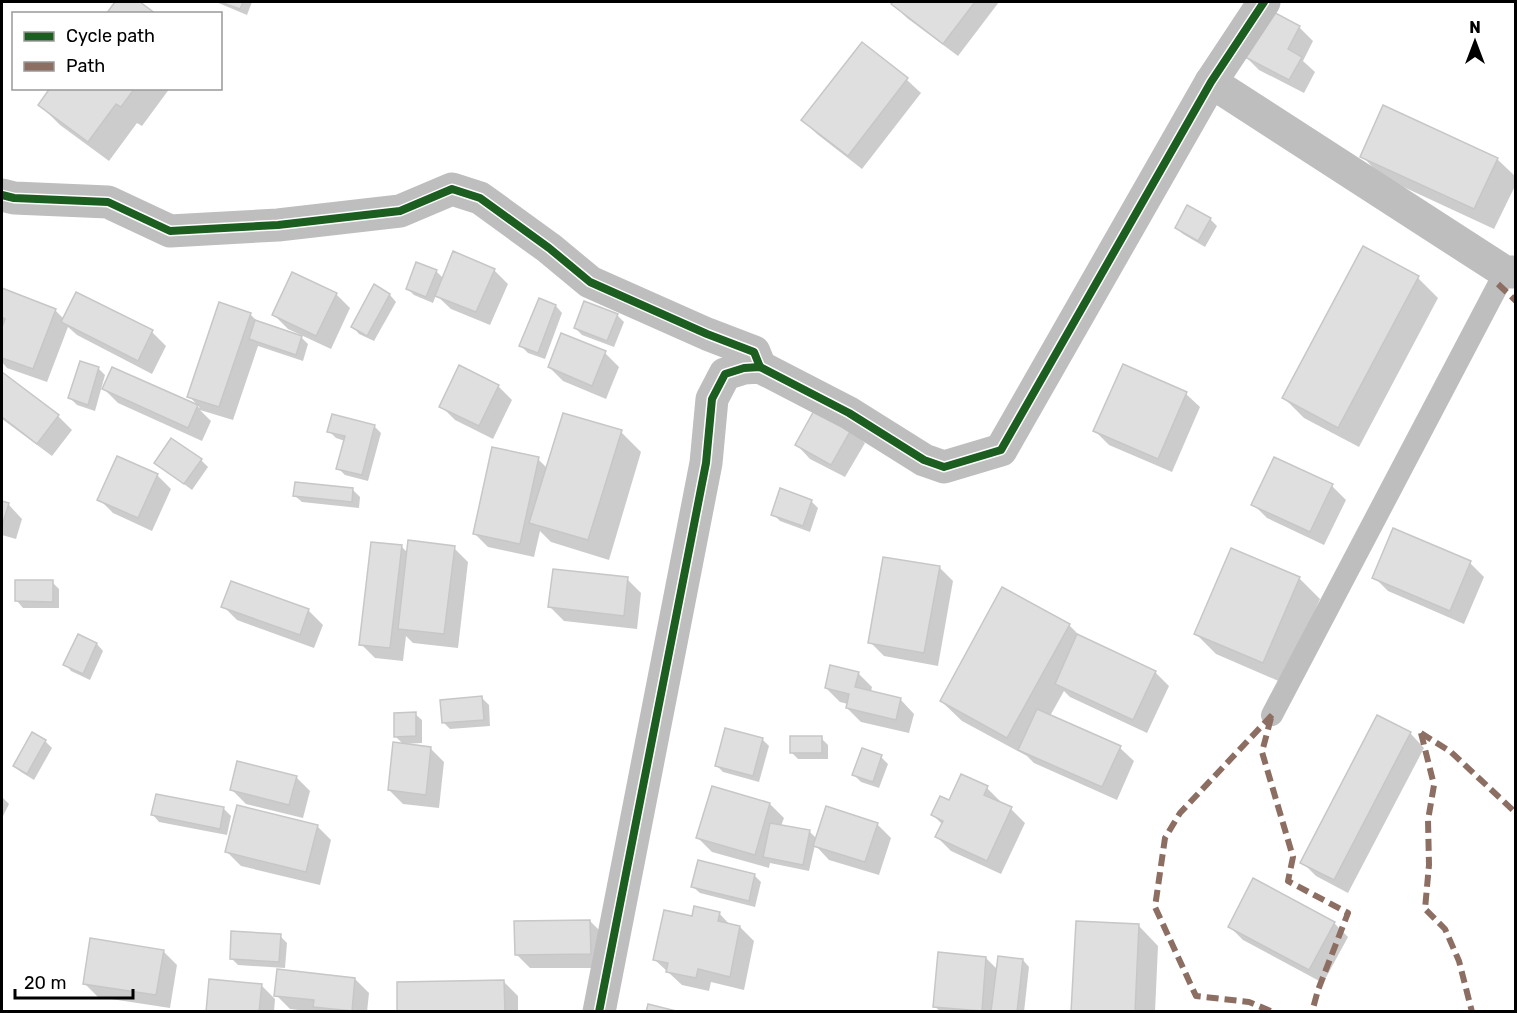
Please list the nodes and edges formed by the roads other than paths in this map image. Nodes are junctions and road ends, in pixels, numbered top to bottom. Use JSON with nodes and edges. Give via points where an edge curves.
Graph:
{"nodes":[{"id":1,"x":1264,"y":2,"type":"edge"},
{"id":2,"x":1211,"y":82,"type":"junction"},
{"id":3,"x":2,"y":195,"type":"edge"},
{"id":4,"x":1510,"y":272,"type":"edge"},
{"id":5,"x":760,"y":367,"type":"junction"},
{"id":6,"x":1272,"y":715,"type":"dead end"},
{"id":7,"x":599,"y":1011,"type":"edge"}],
"edges":[{"from":1,"to":2,"type":"street"},
{"from":2,"to":4,"type":"street"},
{"from":2,"to":5,"type":"street","via":[[1001,450],[944,467],[924,460],[849,413]]},
{"from":3,"to":5,"type":"street","via":[[108,202],[170,231],[278,225],[400,211],[452,189],[480,198],[590,282],[754,352]]},
{"from":4,"to":6,"type":"lane"},
{"from":5,"to":7,"type":"street","via":[[725,374],[712,399],[706,463]]}]}
